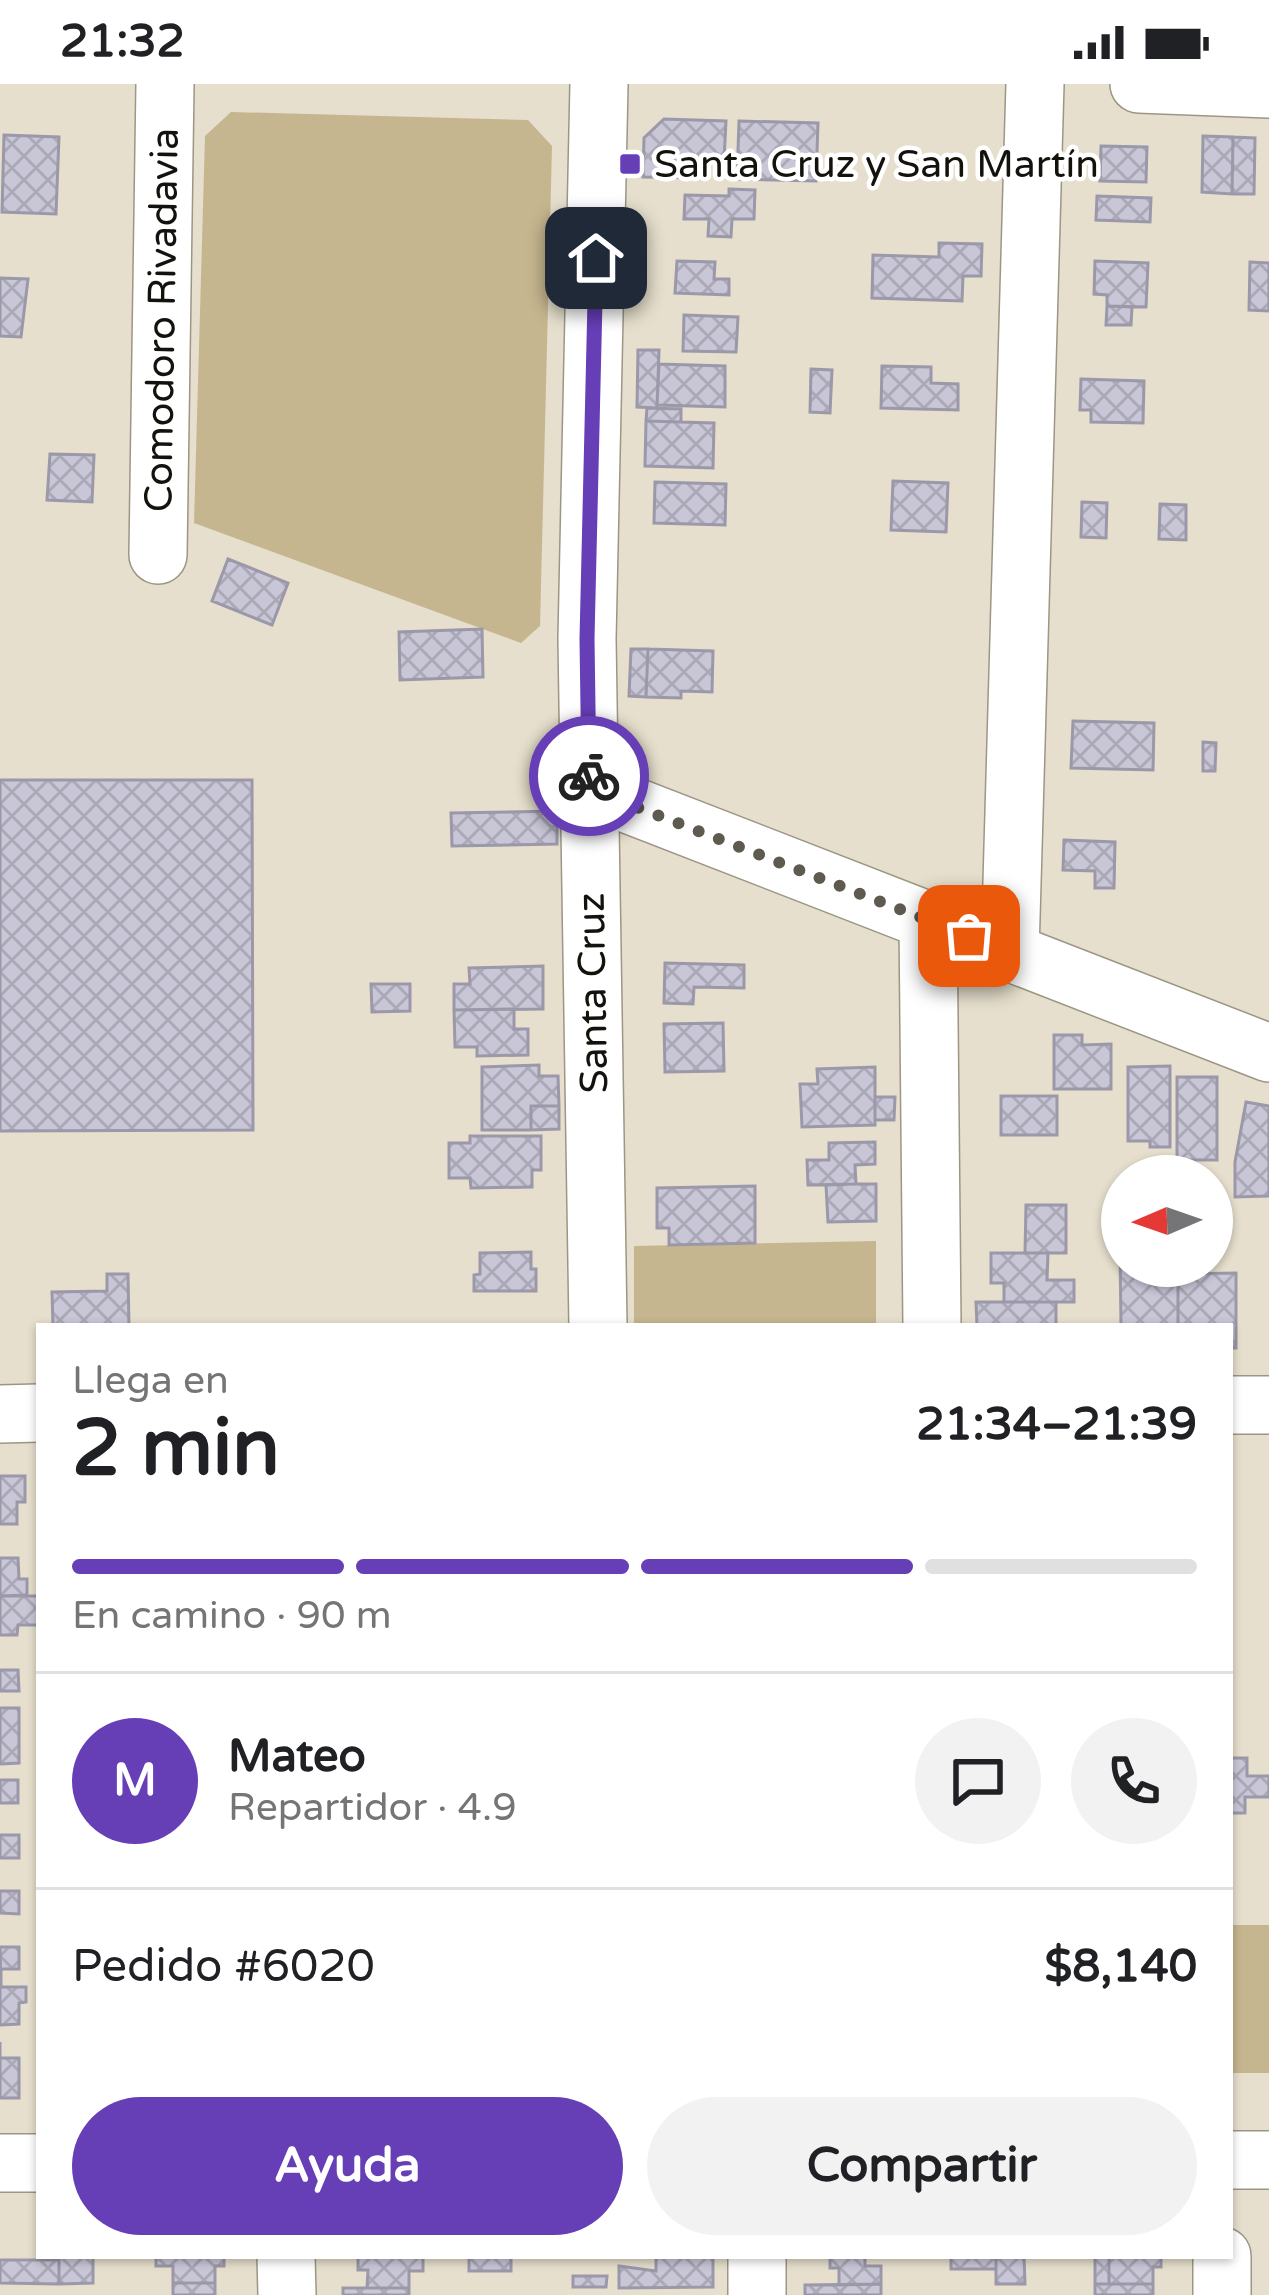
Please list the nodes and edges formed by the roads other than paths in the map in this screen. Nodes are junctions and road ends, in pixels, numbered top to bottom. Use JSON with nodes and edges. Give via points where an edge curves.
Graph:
{"nodes":[{"id":1,"x":165,"y":84,"type":"edge"},
{"id":2,"x":599,"y":84,"type":"edge"},
{"id":3,"x":1035,"y":84,"type":"edge"},
{"id":4,"x":1139,"y":84,"type":"edge"},
{"id":5,"x":1269,"y":89,"type":"edge"},
{"id":6,"x":158,"y":556,"type":"dead end"},
{"id":7,"x":590,"y":789,"type":"junction"},
{"id":8,"x":928,"y":920,"type":"junction"},
{"id":9,"x":1010,"y":952,"type":"junction"},
{"id":10,"x":1269,"y":1053,"type":"edge"},
{"id":11,"x":598,"y":1323,"type":"edge"},
{"id":12,"x":932,"y":1323,"type":"edge"},
{"id":13,"x":1233,"y":1405,"type":"edge"},
{"id":14,"x":1269,"y":1405,"type":"edge"},
{"id":15,"x":36,"y":1413,"type":"edge"},
{"id":16,"x":0,"y":1414,"type":"edge"},
{"id":17,"x":1233,"y":2160,"type":"edge"},
{"id":18,"x":1269,"y":2160,"type":"edge"},
{"id":19,"x":0,"y":2163,"type":"edge"},
{"id":20,"x":36,"y":2163,"type":"edge"},
{"id":21,"x":286,"y":2259,"type":"edge"},
{"id":22,"x":758,"y":2259,"type":"edge"},
{"id":23,"x":1222,"y":2259,"type":"edge"},
{"id":24,"x":286,"y":2295,"type":"edge"},
{"id":25,"x":758,"y":2295,"type":"edge"},
{"id":26,"x":1222,"y":2295,"type":"edge"}],
"edges":[{"from":1,"to":6,"type":"street","name":"Comodoro Rivadavia"},
{"from":2,"to":7,"type":"street","name":"Santa Cruz"},
{"from":3,"to":9,"type":"street"},
{"from":4,"to":5,"type":"street"},
{"from":7,"to":8,"type":"street"},
{"from":7,"to":11,"type":"street","name":"Santa Cruz"},
{"from":8,"to":9,"type":"street"},
{"from":8,"to":12,"type":"street"},
{"from":9,"to":10,"type":"street"},
{"from":13,"to":14,"type":"street"},
{"from":15,"to":16,"type":"street"},
{"from":17,"to":18,"type":"street"},
{"from":19,"to":20,"type":"street"},
{"from":21,"to":24,"type":"street"},
{"from":22,"to":25,"type":"street"},
{"from":23,"to":26,"type":"street"}]}
